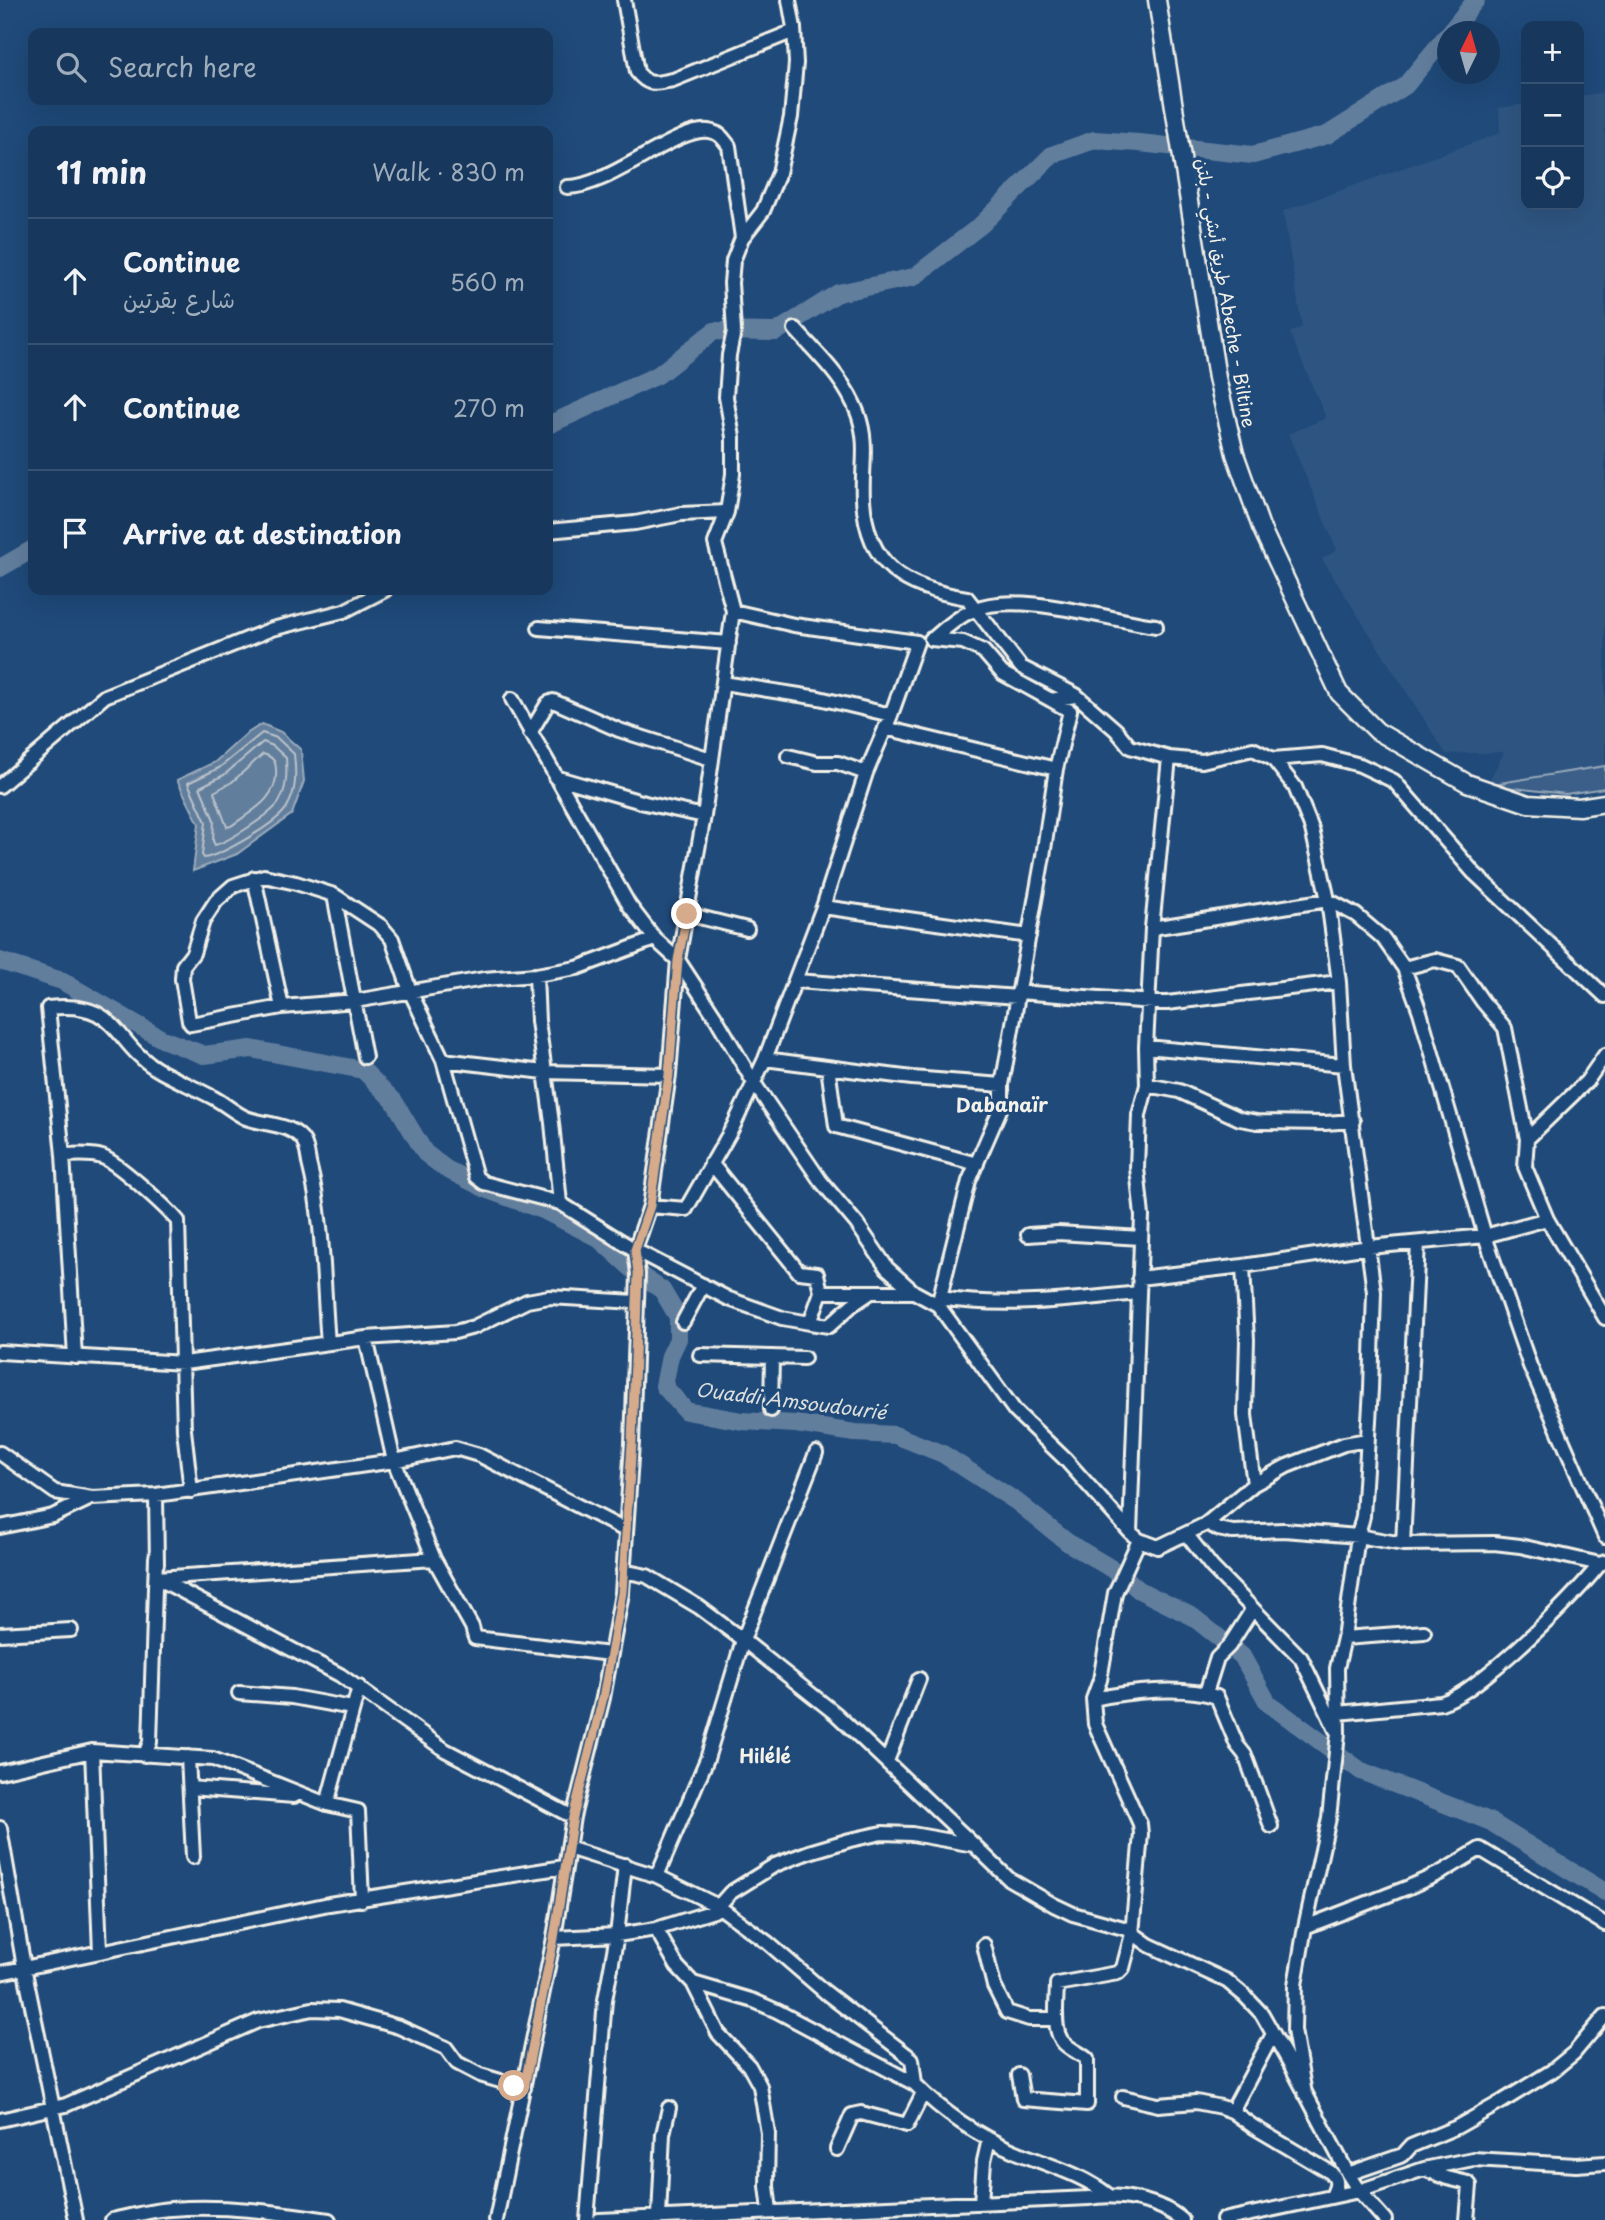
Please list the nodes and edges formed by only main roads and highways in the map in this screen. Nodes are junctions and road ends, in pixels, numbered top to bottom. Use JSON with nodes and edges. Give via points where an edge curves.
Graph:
{"nodes":[{"id":1,"x":1157,"y":0,"type":"edge"},
{"id":2,"x":1605,"y":803,"type":"edge"}],
"edges":[{"from":1,"to":2,"type":"main road","name":"طريق أبشي - بلتن Abeche - Biltine","via":[[1217,378],[1235,454],[1261,527],[1339,693],[1377,731],[1467,783],[1528,804],[1579,807]]}]}
